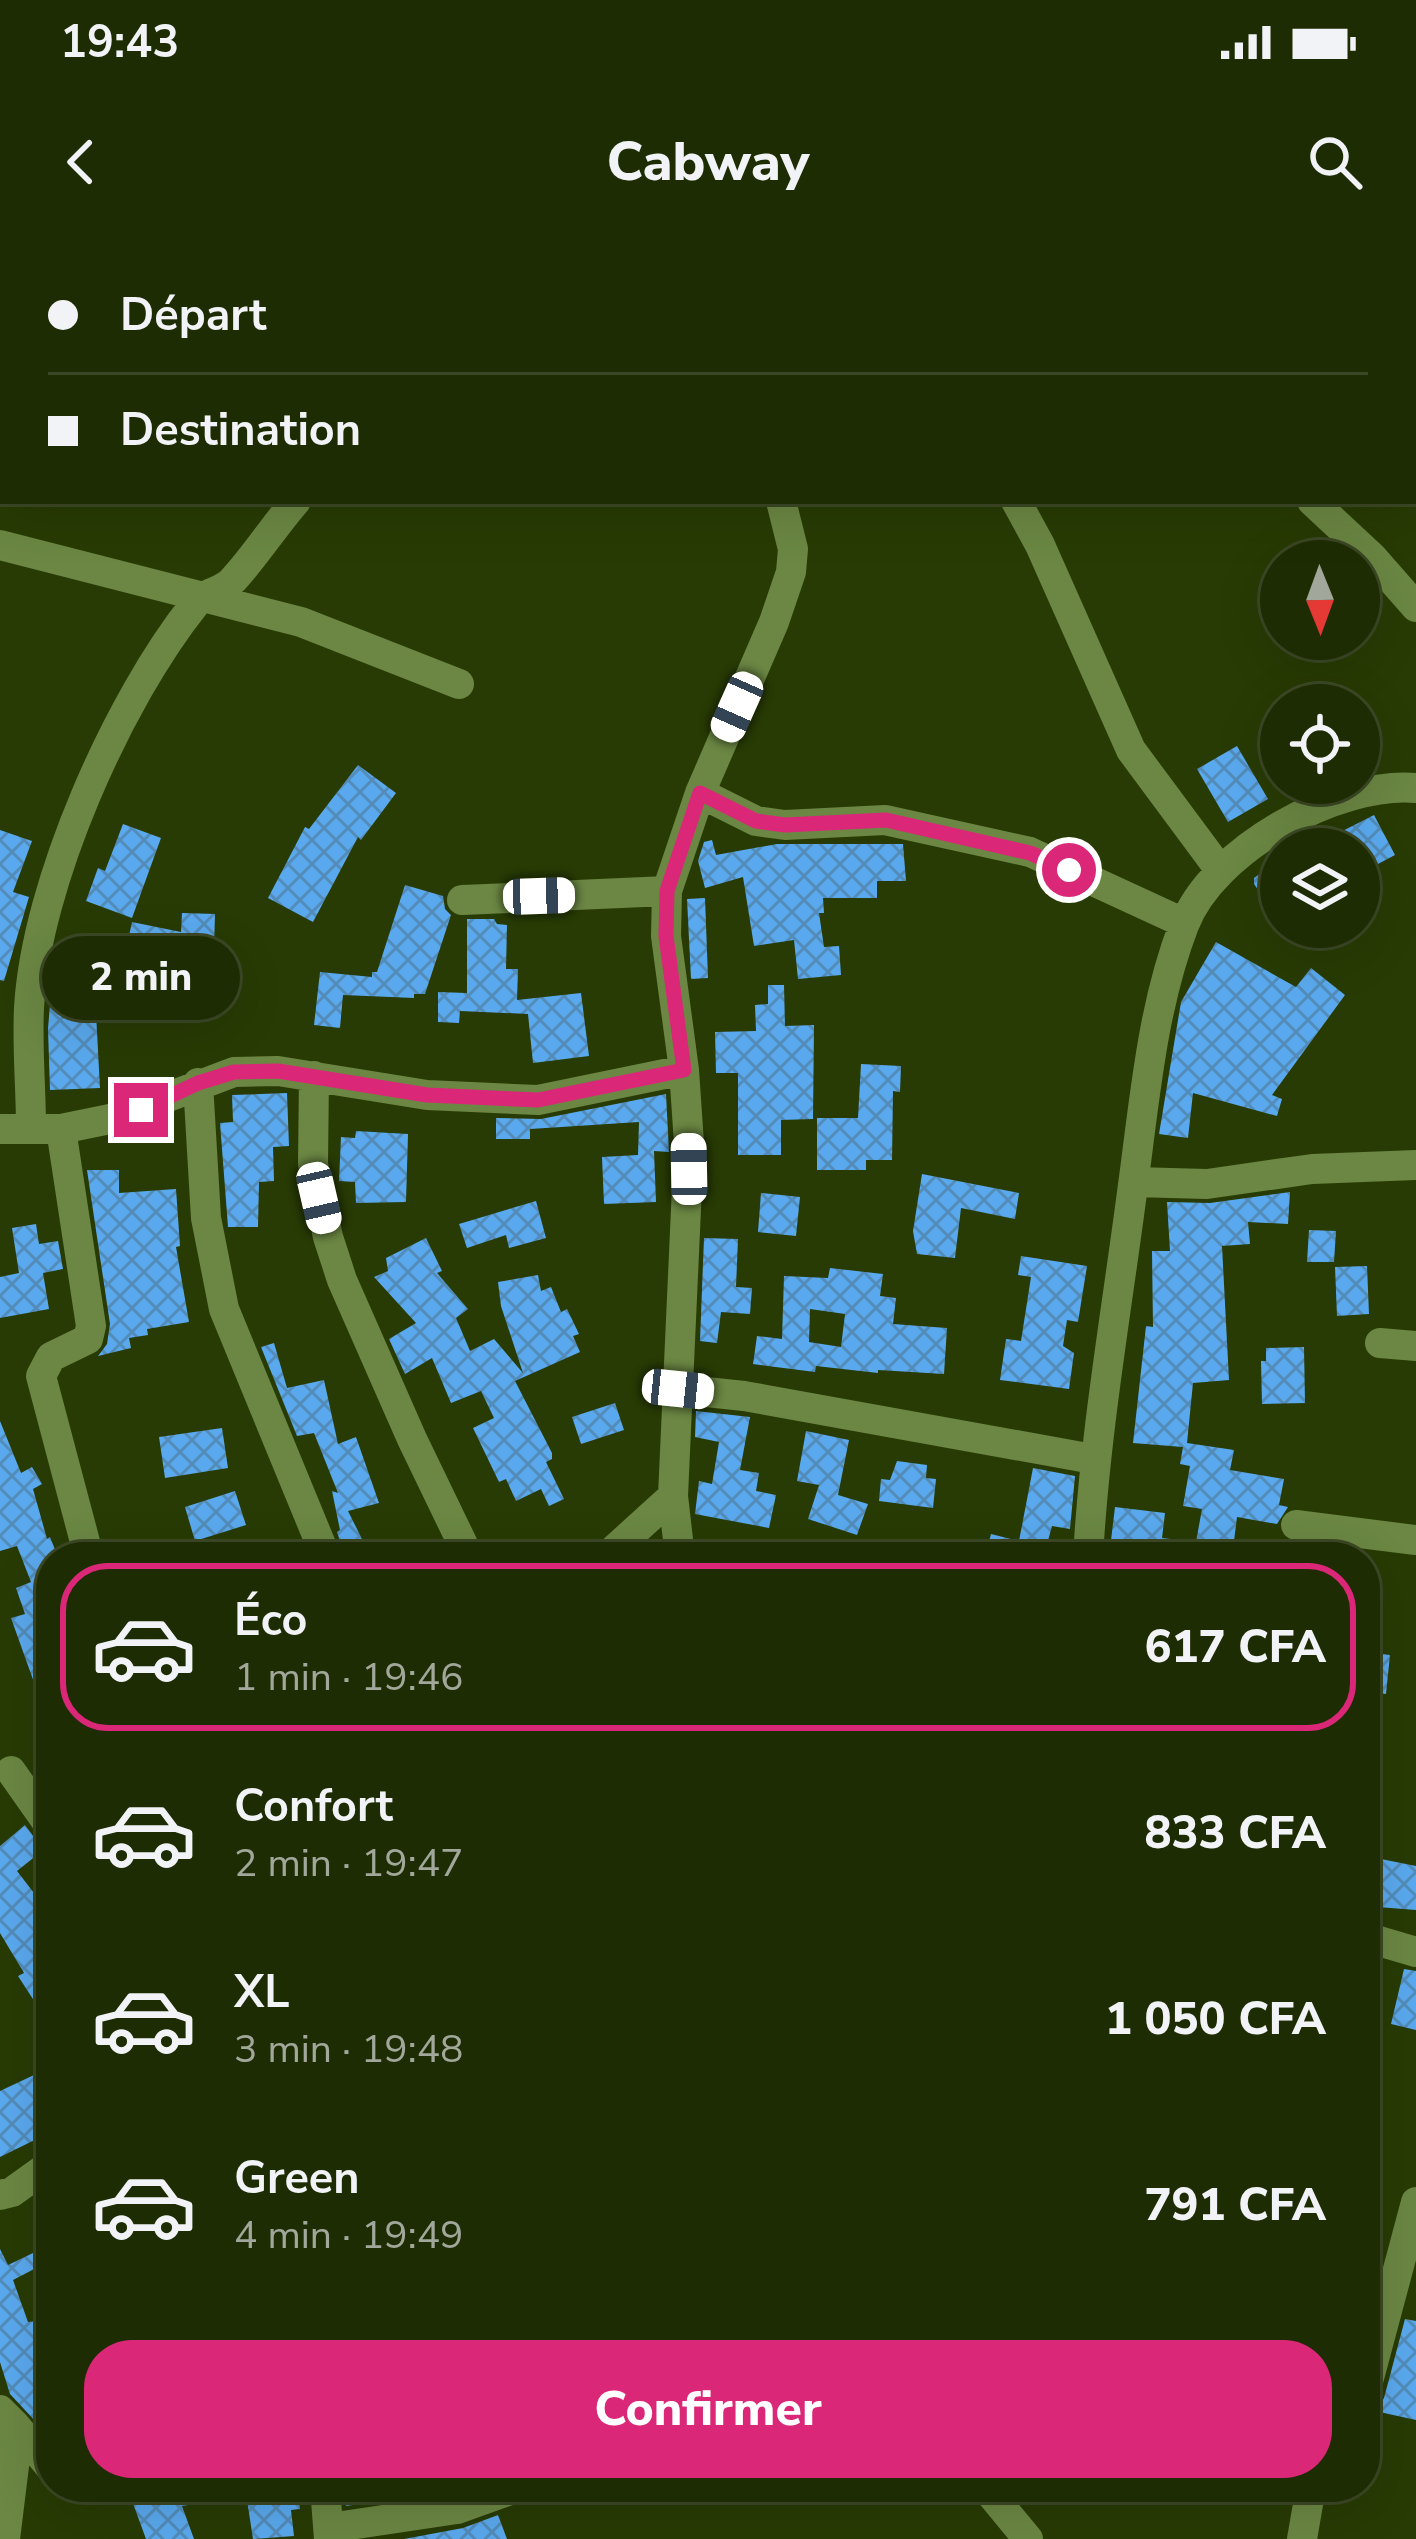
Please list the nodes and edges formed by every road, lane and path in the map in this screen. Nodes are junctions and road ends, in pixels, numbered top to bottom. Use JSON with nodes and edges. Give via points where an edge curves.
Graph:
{"nodes":[{"id":1,"x":294,"y":504,"type":"edge"},
{"id":2,"x":782,"y":504,"type":"edge"},
{"id":3,"x":1018,"y":504,"type":"edge"},
{"id":4,"x":1315,"y":504,"type":"edge"},
{"id":5,"x":0,"y":545,"type":"edge"},
{"id":6,"x":199,"y":598,"type":"junction"},
{"id":7,"x":1416,"y":607,"type":"edge"},
{"id":8,"x":459,"y":684,"type":"dead end"},
{"id":9,"x":1416,"y":788,"type":"edge"},
{"id":10,"x":700,"y":793,"type":"junction"},
{"id":11,"x":1220,"y":870,"type":"junction"},
{"id":12,"x":667,"y":891,"type":"junction"},
{"id":13,"x":462,"y":899,"type":"dead end"},
{"id":14,"x":1184,"y":923,"type":"junction"},
{"id":15,"x":684,"y":1070,"type":"junction"},
{"id":16,"x":314,"y":1076,"type":"junction"},
{"id":17,"x":198,"y":1083,"type":"junction"},
{"id":18,"x":0,"y":1129,"type":"edge"},
{"id":19,"x":46,"y":1129,"type":"junction"},
{"id":20,"x":1416,"y":1165,"type":"edge"},
{"id":21,"x":1134,"y":1182,"type":"junction"},
{"id":22,"x":1380,"y":1343,"type":"dead end"},
{"id":23,"x":1416,"y":1346,"type":"edge"},
{"id":24,"x":678,"y":1389,"type":"junction"},
{"id":25,"x":1093,"y":1459,"type":"junction"},
{"id":26,"x":673,"y":1496,"type":"junction"},
{"id":27,"x":1296,"y":1525,"type":"dead end"},
{"id":28,"x":1416,"y":1540,"type":"edge"},
{"id":29,"x":85,"y":1542,"type":"edge"},
{"id":30,"x":320,"y":1542,"type":"edge"},
{"id":31,"x":462,"y":1542,"type":"edge"},
{"id":32,"x":622,"y":1542,"type":"edge"},
{"id":33,"x":678,"y":1542,"type":"edge"},
{"id":34,"x":1089,"y":1542,"type":"edge"},
{"id":35,"x":1340,"y":1542,"type":"edge"},
{"id":36,"x":1380,"y":1543,"type":"edge"},
{"id":37,"x":11,"y":1772,"type":"dead end"},
{"id":38,"x":36,"y":1807,"type":"edge"},
{"id":39,"x":1380,"y":1941,"type":"edge"},
{"id":40,"x":1416,"y":1952,"type":"edge"},
{"id":41,"x":36,"y":2175,"type":"edge"},
{"id":42,"x":0,"y":2195,"type":"edge"},
{"id":43,"x":1416,"y":2202,"type":"edge"},
{"id":44,"x":1380,"y":2337,"type":"edge"},
{"id":45,"x":7,"y":2417,"type":"edge"},
{"id":46,"x":36,"y":2451,"type":"edge"},
{"id":47,"x":326,"y":2502,"type":"edge"},
{"id":48,"x":477,"y":2502,"type":"edge"},
{"id":49,"x":997,"y":2502,"type":"edge"},
{"id":50,"x":1308,"y":2502,"type":"edge"},
{"id":51,"x":328,"y":2533,"type":"edge"},
{"id":52,"x":5,"y":2539,"type":"edge"},
{"id":53,"x":1028,"y":2539,"type":"edge"},
{"id":54,"x":1302,"y":2539,"type":"edge"}],
"edges":[{"from":1,"to":6,"type":"street","via":[[230,585]]},
{"from":2,"to":10,"type":"street","via":[[791,572]]},
{"from":3,"to":11,"type":"street","via":[[1131,750]]},
{"from":4,"to":7,"type":"street"},
{"from":5,"to":6,"type":"street"},
{"from":6,"to":8,"type":"street","via":[[301,622]]},
{"from":6,"to":19,"type":"street","via":[[149,668],[50,896],[29,1008]]},
{"from":9,"to":11,"type":"street","via":[[1384,785],[1317,807]]},
{"from":10,"to":12,"type":"street"},
{"from":10,"to":14,"type":"street","via":[[756,821],[886,820],[1030,853]]},
{"from":11,"to":14,"type":"street"},
{"from":12,"to":13,"type":"street"},
{"from":12,"to":15,"type":"street"},
{"from":14,"to":21,"type":"street","via":[[1155,1032]]},
{"from":15,"to":16,"type":"street","via":[[538,1100],[427,1095]]},
{"from":15,"to":24,"type":"street","via":[[689,1196]]},
{"from":16,"to":17,"type":"street","via":[[234,1072]]},
{"from":16,"to":31,"type":"street","via":[[314,1164],[328,1238]]},
{"from":17,"to":19,"type":"street","via":[[141,1110]]},
{"from":17,"to":30,"type":"street","via":[[202,1181],[224,1309]]},
{"from":18,"to":19,"type":"street"},
{"from":19,"to":29,"type":"street","via":[[92,1326],[88,1339],[51,1357],[41,1376]]},
{"from":20,"to":21,"type":"street","via":[[1207,1184]]},
{"from":21,"to":25,"type":"street"},
{"from":22,"to":23,"type":"street"},
{"from":24,"to":25,"type":"street"},
{"from":24,"to":26,"type":"street"},
{"from":25,"to":34,"type":"street"},
{"from":26,"to":32,"type":"street"},
{"from":26,"to":33,"type":"street"},
{"from":27,"to":35,"type":"street"},
{"from":28,"to":36,"type":"street"},
{"from":37,"to":38,"type":"street"},
{"from":39,"to":40,"type":"street"},
{"from":41,"to":42,"type":"street"},
{"from":43,"to":44,"type":"street"},
{"from":45,"to":46,"type":"street"},
{"from":45,"to":52,"type":"street","via":[[14,2466]]},
{"from":47,"to":51,"type":"street"},
{"from":48,"to":51,"type":"street"},
{"from":49,"to":53,"type":"street"},
{"from":50,"to":54,"type":"street"}]}
